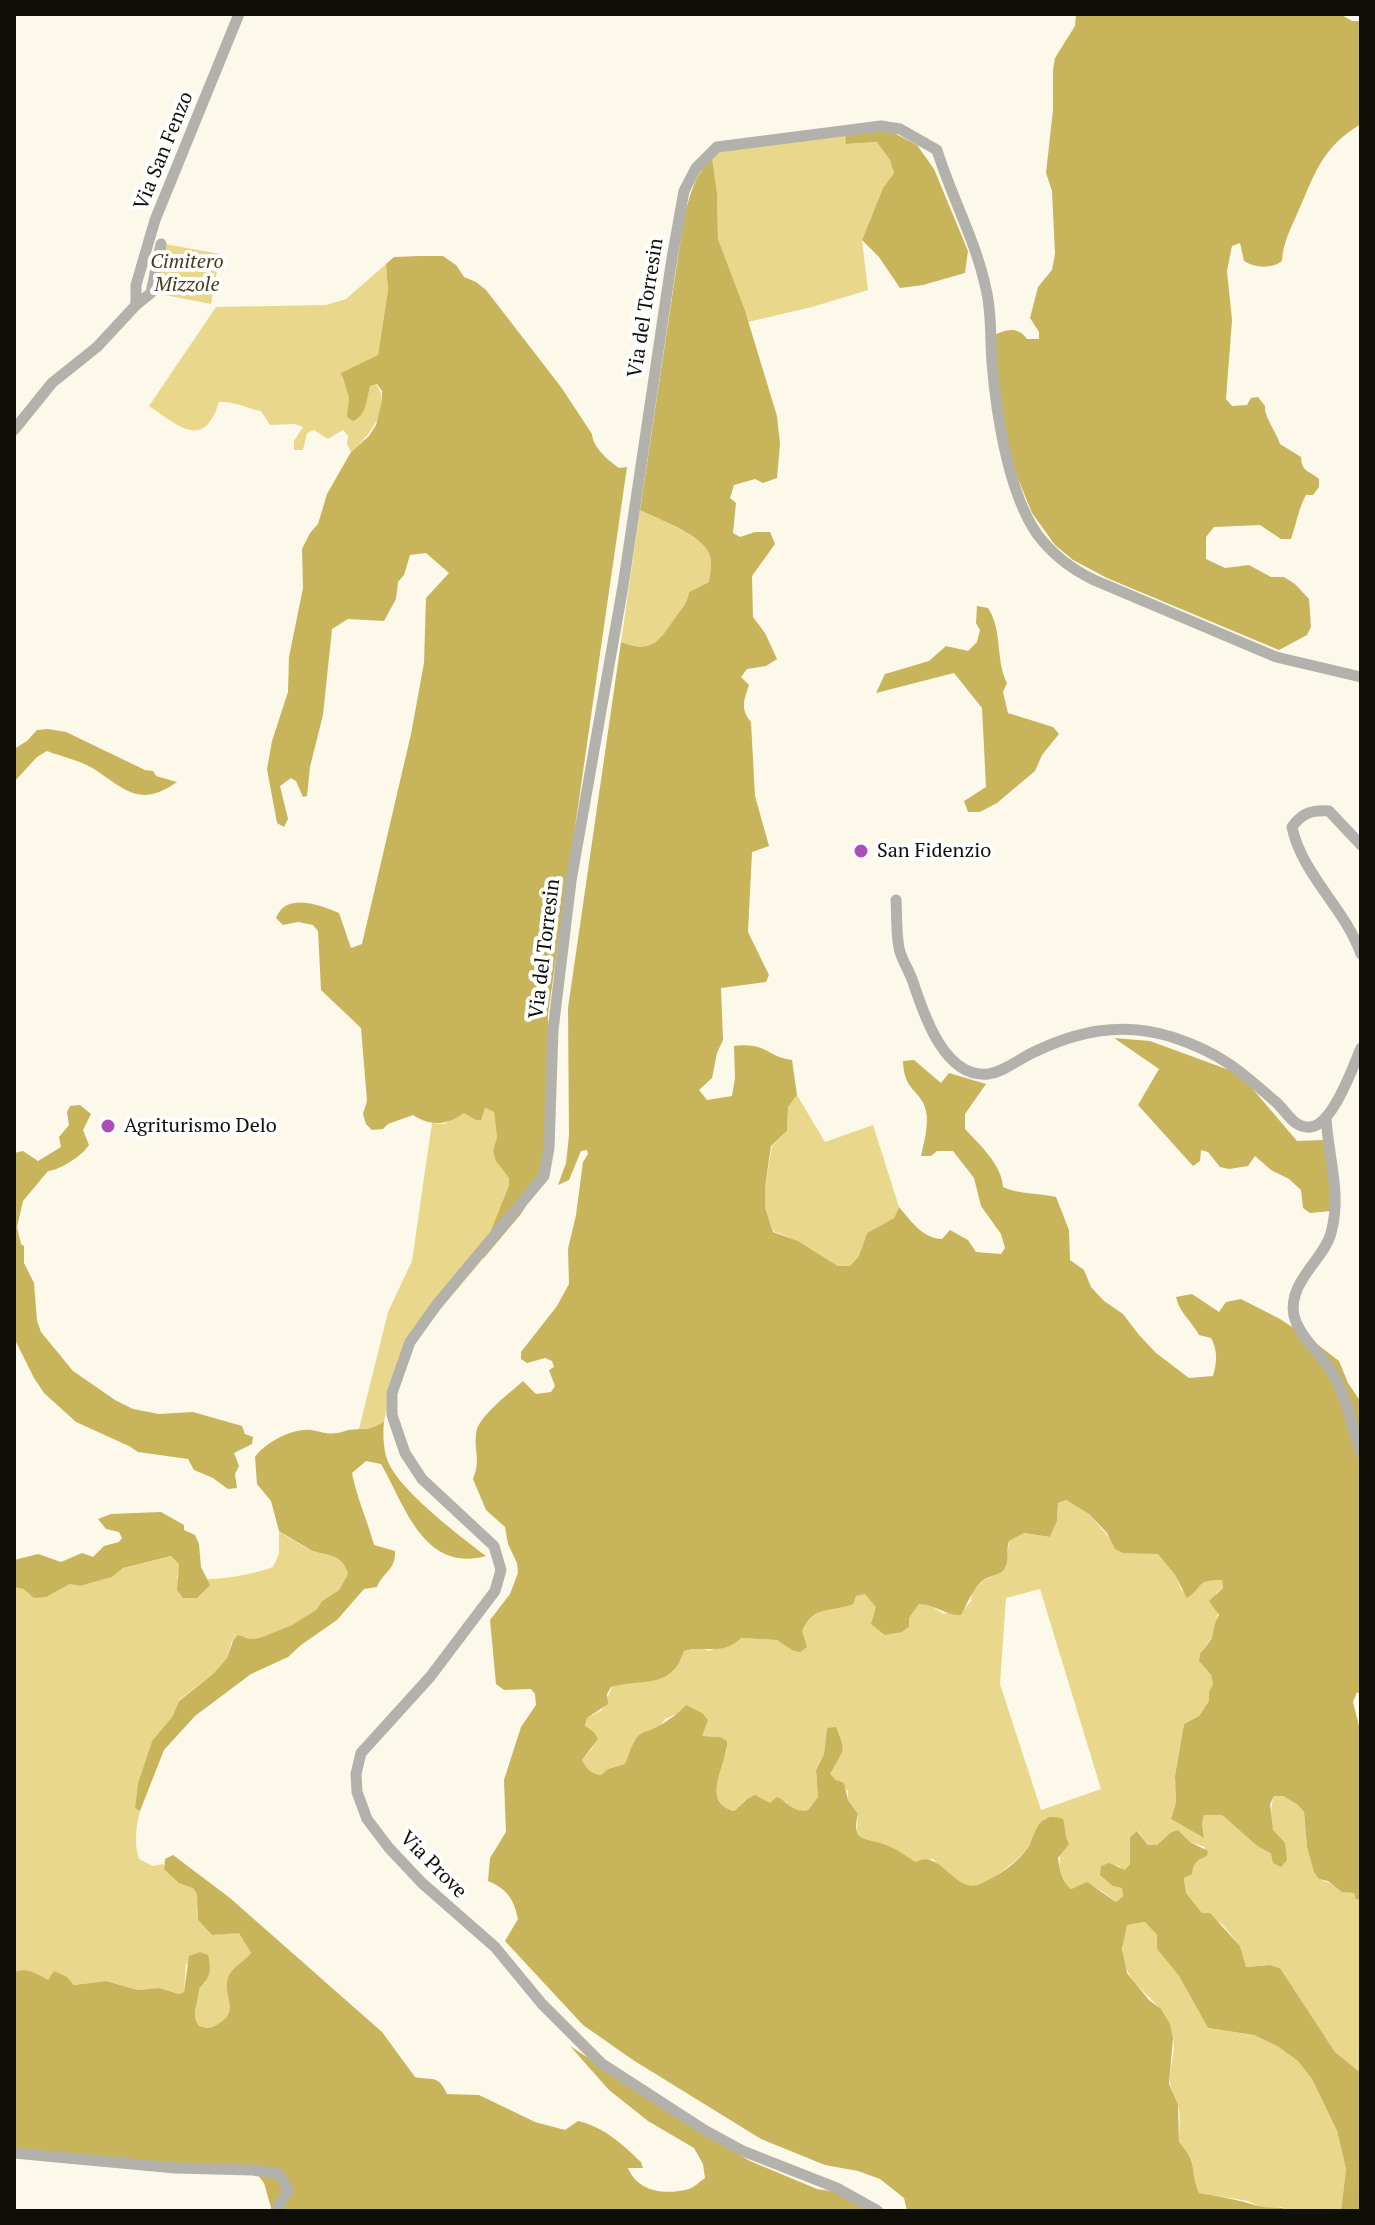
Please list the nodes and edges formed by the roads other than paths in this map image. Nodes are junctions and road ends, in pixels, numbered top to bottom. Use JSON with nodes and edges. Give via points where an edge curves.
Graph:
{"nodes":[{"id":1,"x":239,"y":14,"type":"edge"},
{"id":2,"x":161,"y":244,"type":"dead end"},
{"id":3,"x":136,"y":305,"type":"junction"},
{"id":4,"x":14,"y":430,"type":"edge"},
{"id":5,"x":1361,"y":677,"type":"edge"},
{"id":6,"x":1361,"y":845,"type":"edge"},
{"id":7,"x":896,"y":900,"type":"dead end"},
{"id":8,"x":1361,"y":954,"type":"edge"},
{"id":9,"x":1361,"y":1048,"type":"edge"},
{"id":10,"x":1326,"y":1117,"type":"junction"},
{"id":11,"x":392,"y":1415,"type":"joint"},
{"id":12,"x":1361,"y":1453,"type":"edge"},
{"id":13,"x":14,"y":2153,"type":"edge"},
{"id":14,"x":276,"y":2211,"type":"edge"},
{"id":15,"x":878,"y":2211,"type":"edge"}],
"edges":[{"from":1,"to":3,"type":"street","name":"Via San Fenzo","via":[[155,220],[136,285]]},
{"from":2,"to":3,"type":"street","via":[[151,293]]},
{"from":3,"to":4,"type":"street","via":[[97,347],[52,383]]},
{"from":5,"to":11,"type":"street","name":"Via del Torresin","via":[[1276,657],[1094,580],[1065,563],[1039,536],[1019,493],[1000,426],[984,280],[937,150],[900,129],[881,126],[717,147],[696,168],[684,191],[672,258],[623,586],[571,881],[553,1030],[544,1176],[410,1342],[392,1393]]},
{"from":6,"to":8,"type":"street","via":[[1329,811],[1301,815],[1292,827],[1296,847]]},
{"from":7,"to":10,"type":"street","via":[[899,949],[921,1008],[950,1057],[968,1070],[987,1074],[1085,1031],[1148,1032],[1233,1064],[1296,1124],[1313,1127]]},
{"from":9,"to":10,"type":"street"},
{"from":10,"to":12,"type":"street","via":[[1337,1205],[1330,1239],[1296,1293],[1294,1313],[1300,1330],[1336,1378]]},
{"from":11,"to":15,"type":"street","name":"Via Prove","via":[[405,1453],[422,1479],[494,1546],[501,1570],[495,1591],[430,1677],[361,1753],[357,1792],[367,1819],[422,1883],[495,1947],[601,2063],[743,2151],[837,2188]]},
{"from":13,"to":14,"type":"street","via":[[279,2174],[288,2190]]}]}
